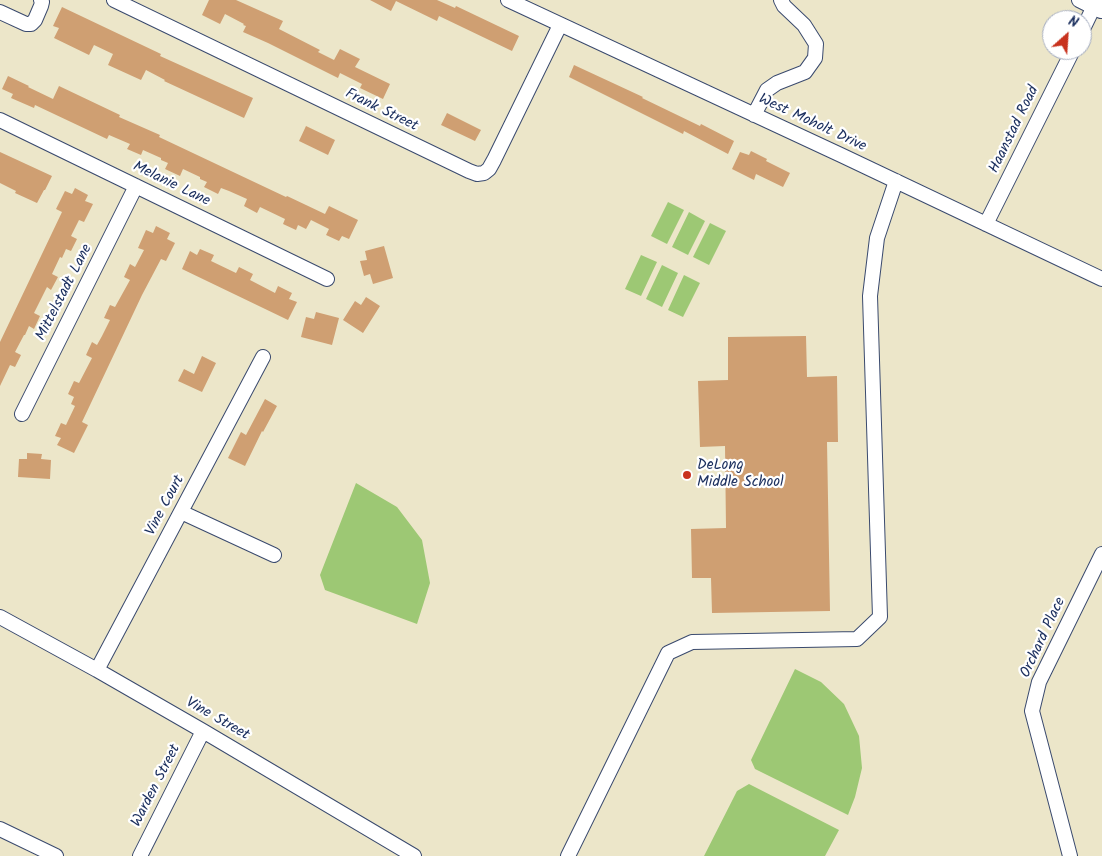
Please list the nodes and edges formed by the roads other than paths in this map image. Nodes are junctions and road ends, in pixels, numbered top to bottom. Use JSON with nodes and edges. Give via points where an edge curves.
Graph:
{"nodes":[{"id":1,"x":114,"y":0,"type":"edge"},
{"id":2,"x":508,"y":0,"type":"edge"},
{"id":3,"x":781,"y":0,"type":"edge"},
{"id":4,"x":1079,"y":0,"type":"edge"},
{"id":5,"x":42,"y":1,"type":"edge"},
{"id":6,"x":134,"y":4,"type":"edge"},
{"id":7,"x":1098,"y":6,"type":"edge"},
{"id":8,"x":0,"y":12,"type":"edge"},
{"id":9,"x":560,"y":25,"type":"junction"},
{"id":10,"x":1068,"y":60,"type":"edge"},
{"id":11,"x":754,"y":115,"type":"junction"},
{"id":12,"x":0,"y":120,"type":"edge"},
{"id":13,"x":896,"y":181,"type":"junction"},
{"id":14,"x":136,"y":186,"type":"junction"},
{"id":15,"x":986,"y":224,"type":"junction"},
{"id":16,"x":327,"y":279,"type":"dead end"},
{"id":17,"x":1102,"y":279,"type":"edge"},
{"id":18,"x":263,"y":357,"type":"dead end"},
{"id":19,"x":22,"y":414,"type":"dead end"},
{"id":20,"x":181,"y":512,"type":"junction"},
{"id":21,"x":1102,"y":554,"type":"edge"},
{"id":22,"x":274,"y":556,"type":"dead end"},
{"id":23,"x":0,"y":617,"type":"edge"},
{"id":24,"x":97,"y":670,"type":"junction"},
{"id":25,"x":203,"y":731,"type":"junction"},
{"id":26,"x":0,"y":829,"type":"edge"},
{"id":27,"x":56,"y":856,"type":"edge"},
{"id":28,"x":140,"y":856,"type":"edge"},
{"id":29,"x":414,"y":856,"type":"edge"},
{"id":30,"x":568,"y":856,"type":"edge"},
{"id":31,"x":1070,"y":856,"type":"edge"}],
"edges":[{"from":1,"to":6,"type":"street","name":"Frank Street"},
{"from":2,"to":9,"type":"street","name":"West Moholt Drive"},
{"from":3,"to":11,"type":"street","via":[[816,44],[815,58],[805,72],[767,90]]},
{"from":4,"to":7,"type":"street"},
{"from":5,"to":8,"type":"street","via":[[31,24]]},
{"from":6,"to":9,"type":"street","name":"Frank Street","via":[[477,174],[489,169]]},
{"from":9,"to":11,"type":"street","name":"West Moholt Drive"},
{"from":10,"to":15,"type":"street","name":"Haanstad Road"},
{"from":11,"to":13,"type":"street","name":"West Moholt Drive"},
{"from":12,"to":14,"type":"street","name":"Melanie Lane"},
{"from":13,"to":15,"type":"street","name":"West Moholt Drive"},
{"from":13,"to":30,"type":"street","via":[[877,238],[870,296],[880,617],[858,639],[692,642],[668,653]]},
{"from":14,"to":16,"type":"street","name":"Melanie Lane"},
{"from":14,"to":19,"type":"street","name":"Mittelstadt Lane"},
{"from":15,"to":17,"type":"street","name":"West Moholt Drive"},
{"from":18,"to":20,"type":"street","name":"Vine Court"},
{"from":20,"to":22,"type":"street"},
{"from":20,"to":24,"type":"street","name":"Vine Court"},
{"from":21,"to":31,"type":"street","name":"Orchard Place","via":[[1039,682],[1032,711]]},
{"from":23,"to":24,"type":"street","name":"Vine Street"},
{"from":24,"to":25,"type":"street","name":"Vine Street"},
{"from":25,"to":28,"type":"street","name":"Warden Street"},
{"from":25,"to":29,"type":"street","name":"Vine Street"},
{"from":26,"to":27,"type":"street"}]}
